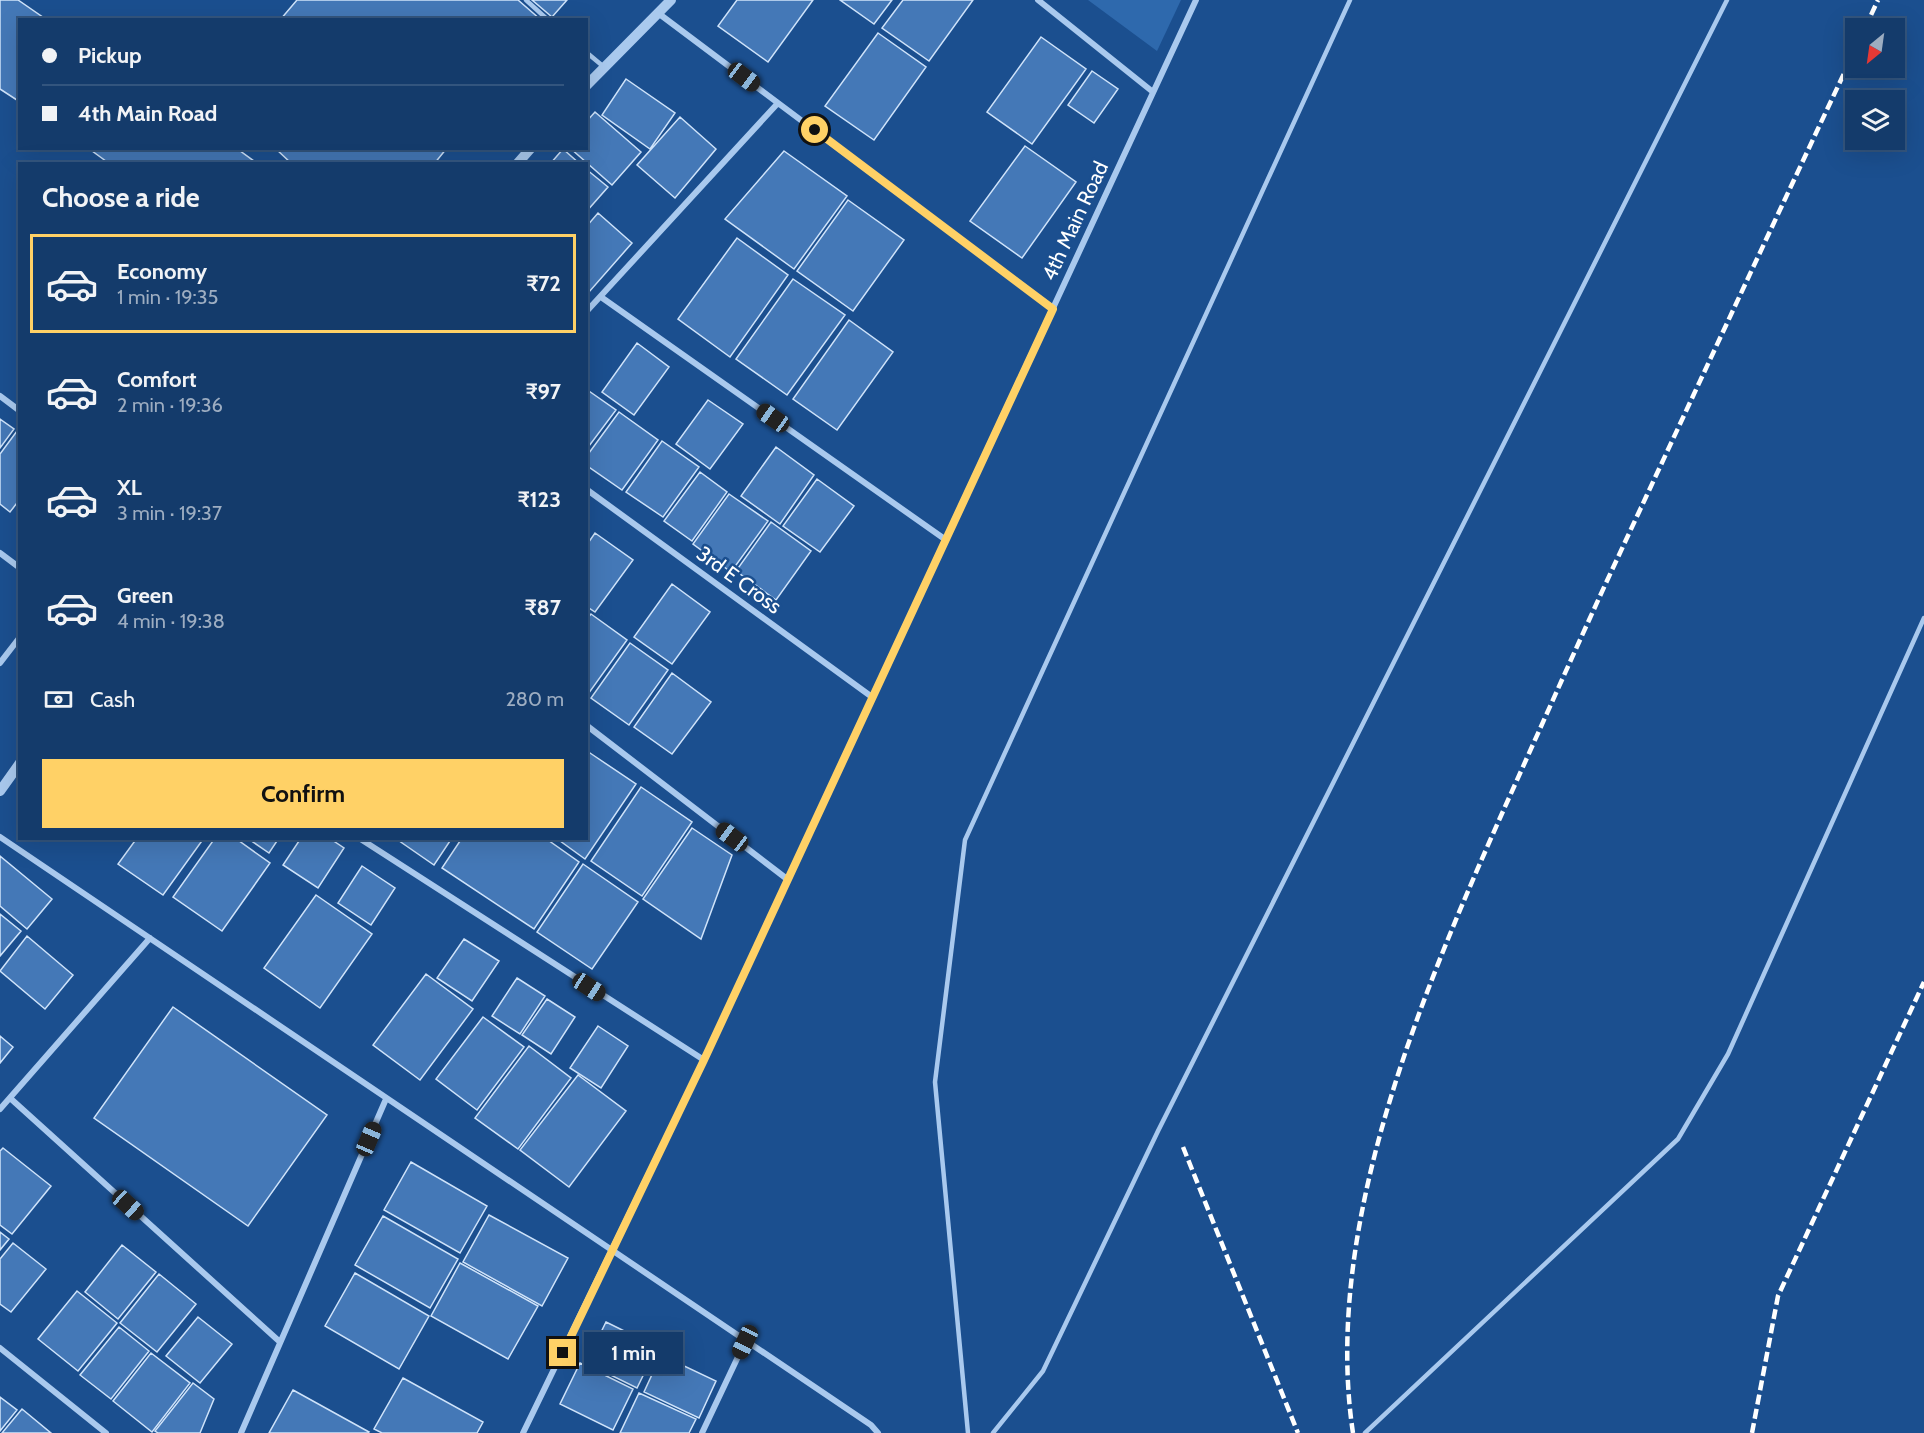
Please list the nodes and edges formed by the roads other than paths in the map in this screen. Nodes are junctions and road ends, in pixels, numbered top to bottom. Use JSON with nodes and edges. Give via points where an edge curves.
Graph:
{"nodes":[{"id":1,"x":526,"y":0,"type":"edge"},
{"id":2,"x":671,"y":0,"type":"edge"},
{"id":3,"x":1038,"y":0,"type":"edge"},
{"id":4,"x":1196,"y":0,"type":"edge"},
{"id":5,"x":1350,"y":0,"type":"edge"},
{"id":6,"x":1727,"y":0,"type":"edge"},
{"id":7,"x":658,"y":13,"type":"junction"},
{"id":8,"x":546,"y":18,"type":"edge"},
{"id":9,"x":588,"y":54,"type":"edge"},
{"id":10,"x":604,"y":67,"type":"junction"},
{"id":11,"x":588,"y":85,"type":"edge"},
{"id":12,"x":1153,"y":92,"type":"junction"},
{"id":13,"x":778,"y":103,"type":"junction"},
{"id":14,"x":529,"y":150,"type":"edge"},
{"id":15,"x":519,"y":162,"type":"edge"},
{"id":16,"x":601,"y":297,"type":"junction"},
{"id":17,"x":1053,"y":309,"type":"junction"},
{"id":18,"x":588,"y":310,"type":"edge"},
{"id":19,"x":0,"y":396,"type":"edge"},
{"id":20,"x":18,"y":410,"type":"edge"},
{"id":21,"x":588,"y":490,"type":"edge"},
{"id":22,"x":946,"y":540,"type":"junction"},
{"id":23,"x":0,"y":553,"type":"edge"},
{"id":24,"x":18,"y":566,"type":"edge"},
{"id":25,"x":1924,"y":618,"type":"edge"},
{"id":26,"x":18,"y":640,"type":"edge"},
{"id":27,"x":0,"y":663,"type":"edge"},
{"id":28,"x":872,"y":697,"type":"junction"},
{"id":29,"x":588,"y":727,"type":"edge"},
{"id":30,"x":18,"y":766,"type":"edge"},
{"id":31,"x":5,"y":776,"type":"edge"},
{"id":32,"x":0,"y":791,"type":"edge"},
{"id":33,"x":0,"y":837,"type":"edge"},
{"id":34,"x":362,"y":840,"type":"edge"},
{"id":35,"x":787,"y":879,"type":"junction"},
{"id":36,"x":150,"y":938,"type":"junction"},
{"id":37,"x":704,"y":1060,"type":"junction"},
{"id":38,"x":10,"y":1098,"type":"junction"},
{"id":39,"x":387,"y":1099,"type":"junction"},
{"id":40,"x":0,"y":1109,"type":"edge"},
{"id":41,"x":613,"y":1252,"type":"junction"},
{"id":42,"x":280,"y":1342,"type":"junction"},
{"id":43,"x":745,"y":1342,"type":"junction"},
{"id":44,"x":0,"y":1348,"type":"edge"},
{"id":45,"x":106,"y":1433,"type":"edge"},
{"id":46,"x":241,"y":1433,"type":"edge"},
{"id":47,"x":523,"y":1433,"type":"edge"},
{"id":48,"x":702,"y":1433,"type":"edge"},
{"id":49,"x":878,"y":1433,"type":"edge"},
{"id":50,"x":968,"y":1433,"type":"edge"},
{"id":51,"x":993,"y":1433,"type":"edge"},
{"id":52,"x":1365,"y":1433,"type":"edge"}],
"edges":[{"from":1,"to":8,"type":"lane"},
{"from":2,"to":7,"type":"street"},
{"from":3,"to":12,"type":"street"},
{"from":4,"to":12,"type":"street","name":"4th Main Road"},
{"from":5,"to":50,"type":"lane","via":[[965,840],[935,1082]]},
{"from":6,"to":51,"type":"lane","via":[[1158,1131],[1043,1371]]},
{"from":7,"to":10,"type":"street"},
{"from":7,"to":13,"type":"street"},
{"from":9,"to":10,"type":"lane"},
{"from":10,"to":11,"type":"street"},
{"from":12,"to":17,"type":"street","name":"4th Main Road"},
{"from":13,"to":16,"type":"street"},
{"from":13,"to":17,"type":"street"},
{"from":14,"to":15,"type":"street"},
{"from":16,"to":18,"type":"street"},
{"from":16,"to":22,"type":"street"},
{"from":17,"to":22,"type":"street","name":"4th Main Road"},
{"from":19,"to":20,"type":"street"},
{"from":21,"to":28,"type":"street","name":"3rd E Cross"},
{"from":22,"to":28,"type":"street","name":"4th Main Road"},
{"from":23,"to":24,"type":"street"},
{"from":25,"to":52,"type":"lane","via":[[1728,1054],[1678,1139]]},
{"from":26,"to":27,"type":"street"},
{"from":28,"to":35,"type":"street","name":"4th Main Road"},
{"from":29,"to":35,"type":"street"},
{"from":30,"to":31,"type":"street"},
{"from":31,"to":32,"type":"street"},
{"from":33,"to":36,"type":"street"},
{"from":34,"to":37,"type":"street"},
{"from":35,"to":37,"type":"street","name":"4th Main Road"},
{"from":36,"to":38,"type":"street"},
{"from":36,"to":39,"type":"street"},
{"from":37,"to":41,"type":"street","name":"4th Main Road"},
{"from":38,"to":40,"type":"street"},
{"from":38,"to":42,"type":"street"},
{"from":39,"to":41,"type":"street"},
{"from":39,"to":42,"type":"street"},
{"from":41,"to":43,"type":"street"},
{"from":41,"to":47,"type":"street","name":"4th Main Road"},
{"from":42,"to":46,"type":"street"},
{"from":43,"to":48,"type":"street"},
{"from":43,"to":49,"type":"street"},
{"from":44,"to":45,"type":"street"}]}
